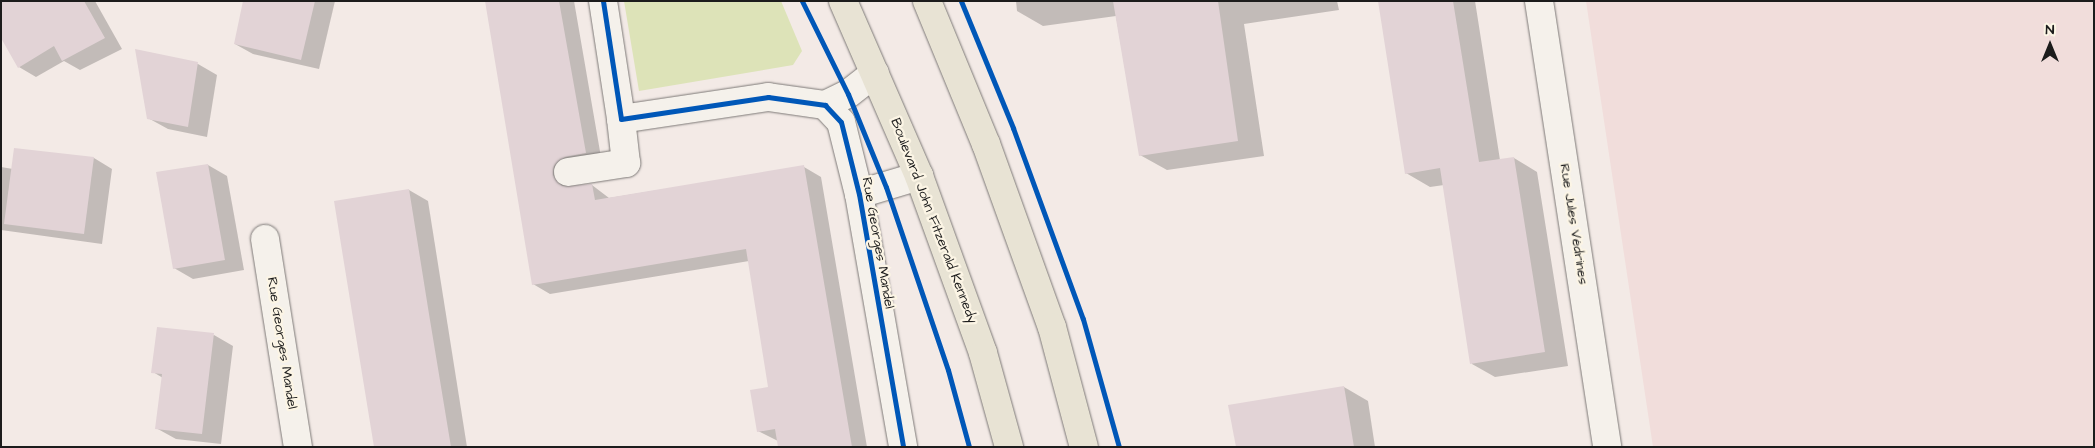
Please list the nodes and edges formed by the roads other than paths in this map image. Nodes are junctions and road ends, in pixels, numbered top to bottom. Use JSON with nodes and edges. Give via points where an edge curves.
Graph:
{"nodes":[{"id":1,"x":604,"y":1,"type":"edge"},
{"id":2,"x":843,"y":1,"type":"edge"},
{"id":3,"x":927,"y":1,"type":"edge"},
{"id":4,"x":1539,"y":1,"type":"edge"},
{"id":5,"x":875,"y":73,"type":"junction"},
{"id":6,"x":825,"y":105,"type":"junction"},
{"id":7,"x":620,"y":119,"type":"junction"},
{"id":8,"x":568,"y":172,"type":"dead end"},
{"id":9,"x":919,"y":176,"type":"junction"},
{"id":10,"x":859,"y":194,"type":"junction"},
{"id":11,"x":265,"y":239,"type":"dead end"},
{"id":12,"x":298,"y":447,"type":"edge"},
{"id":13,"x":903,"y":447,"type":"edge"},
{"id":14,"x":1009,"y":447,"type":"edge"},
{"id":15,"x":1084,"y":447,"type":"edge"},
{"id":16,"x":1607,"y":447,"type":"edge"}],
"edges":[{"from":1,"to":7,"type":"street"},
{"from":2,"to":5,"type":"main road","name":"Boulevard John Fitzerald Kennedy"},
{"from":3,"to":15,"type":"main road","via":[[986,144],[1052,327]]},
{"from":4,"to":16,"type":"street","name":"Rue Jules Védrines"},
{"from":5,"to":6,"type":"street","via":[[848,94]]},
{"from":5,"to":9,"type":"main road","name":"Boulevard John Fitzerald Kennedy"},
{"from":6,"to":7,"type":"street","via":[[768,97]]},
{"from":6,"to":10,"type":"street","name":"Rue Georges Mandel","via":[[841,122]]},
{"from":7,"to":8,"type":"street","via":[[626,163]]},
{"from":9,"to":10,"type":"street"},
{"from":9,"to":14,"type":"main road","name":"Boulevard John Fitzerald Kennedy","via":[[983,353]]},
{"from":10,"to":13,"type":"street","name":"Rue Georges Mandel"},
{"from":11,"to":12,"type":"street","name":"Rue Georges Mandel"}]}
